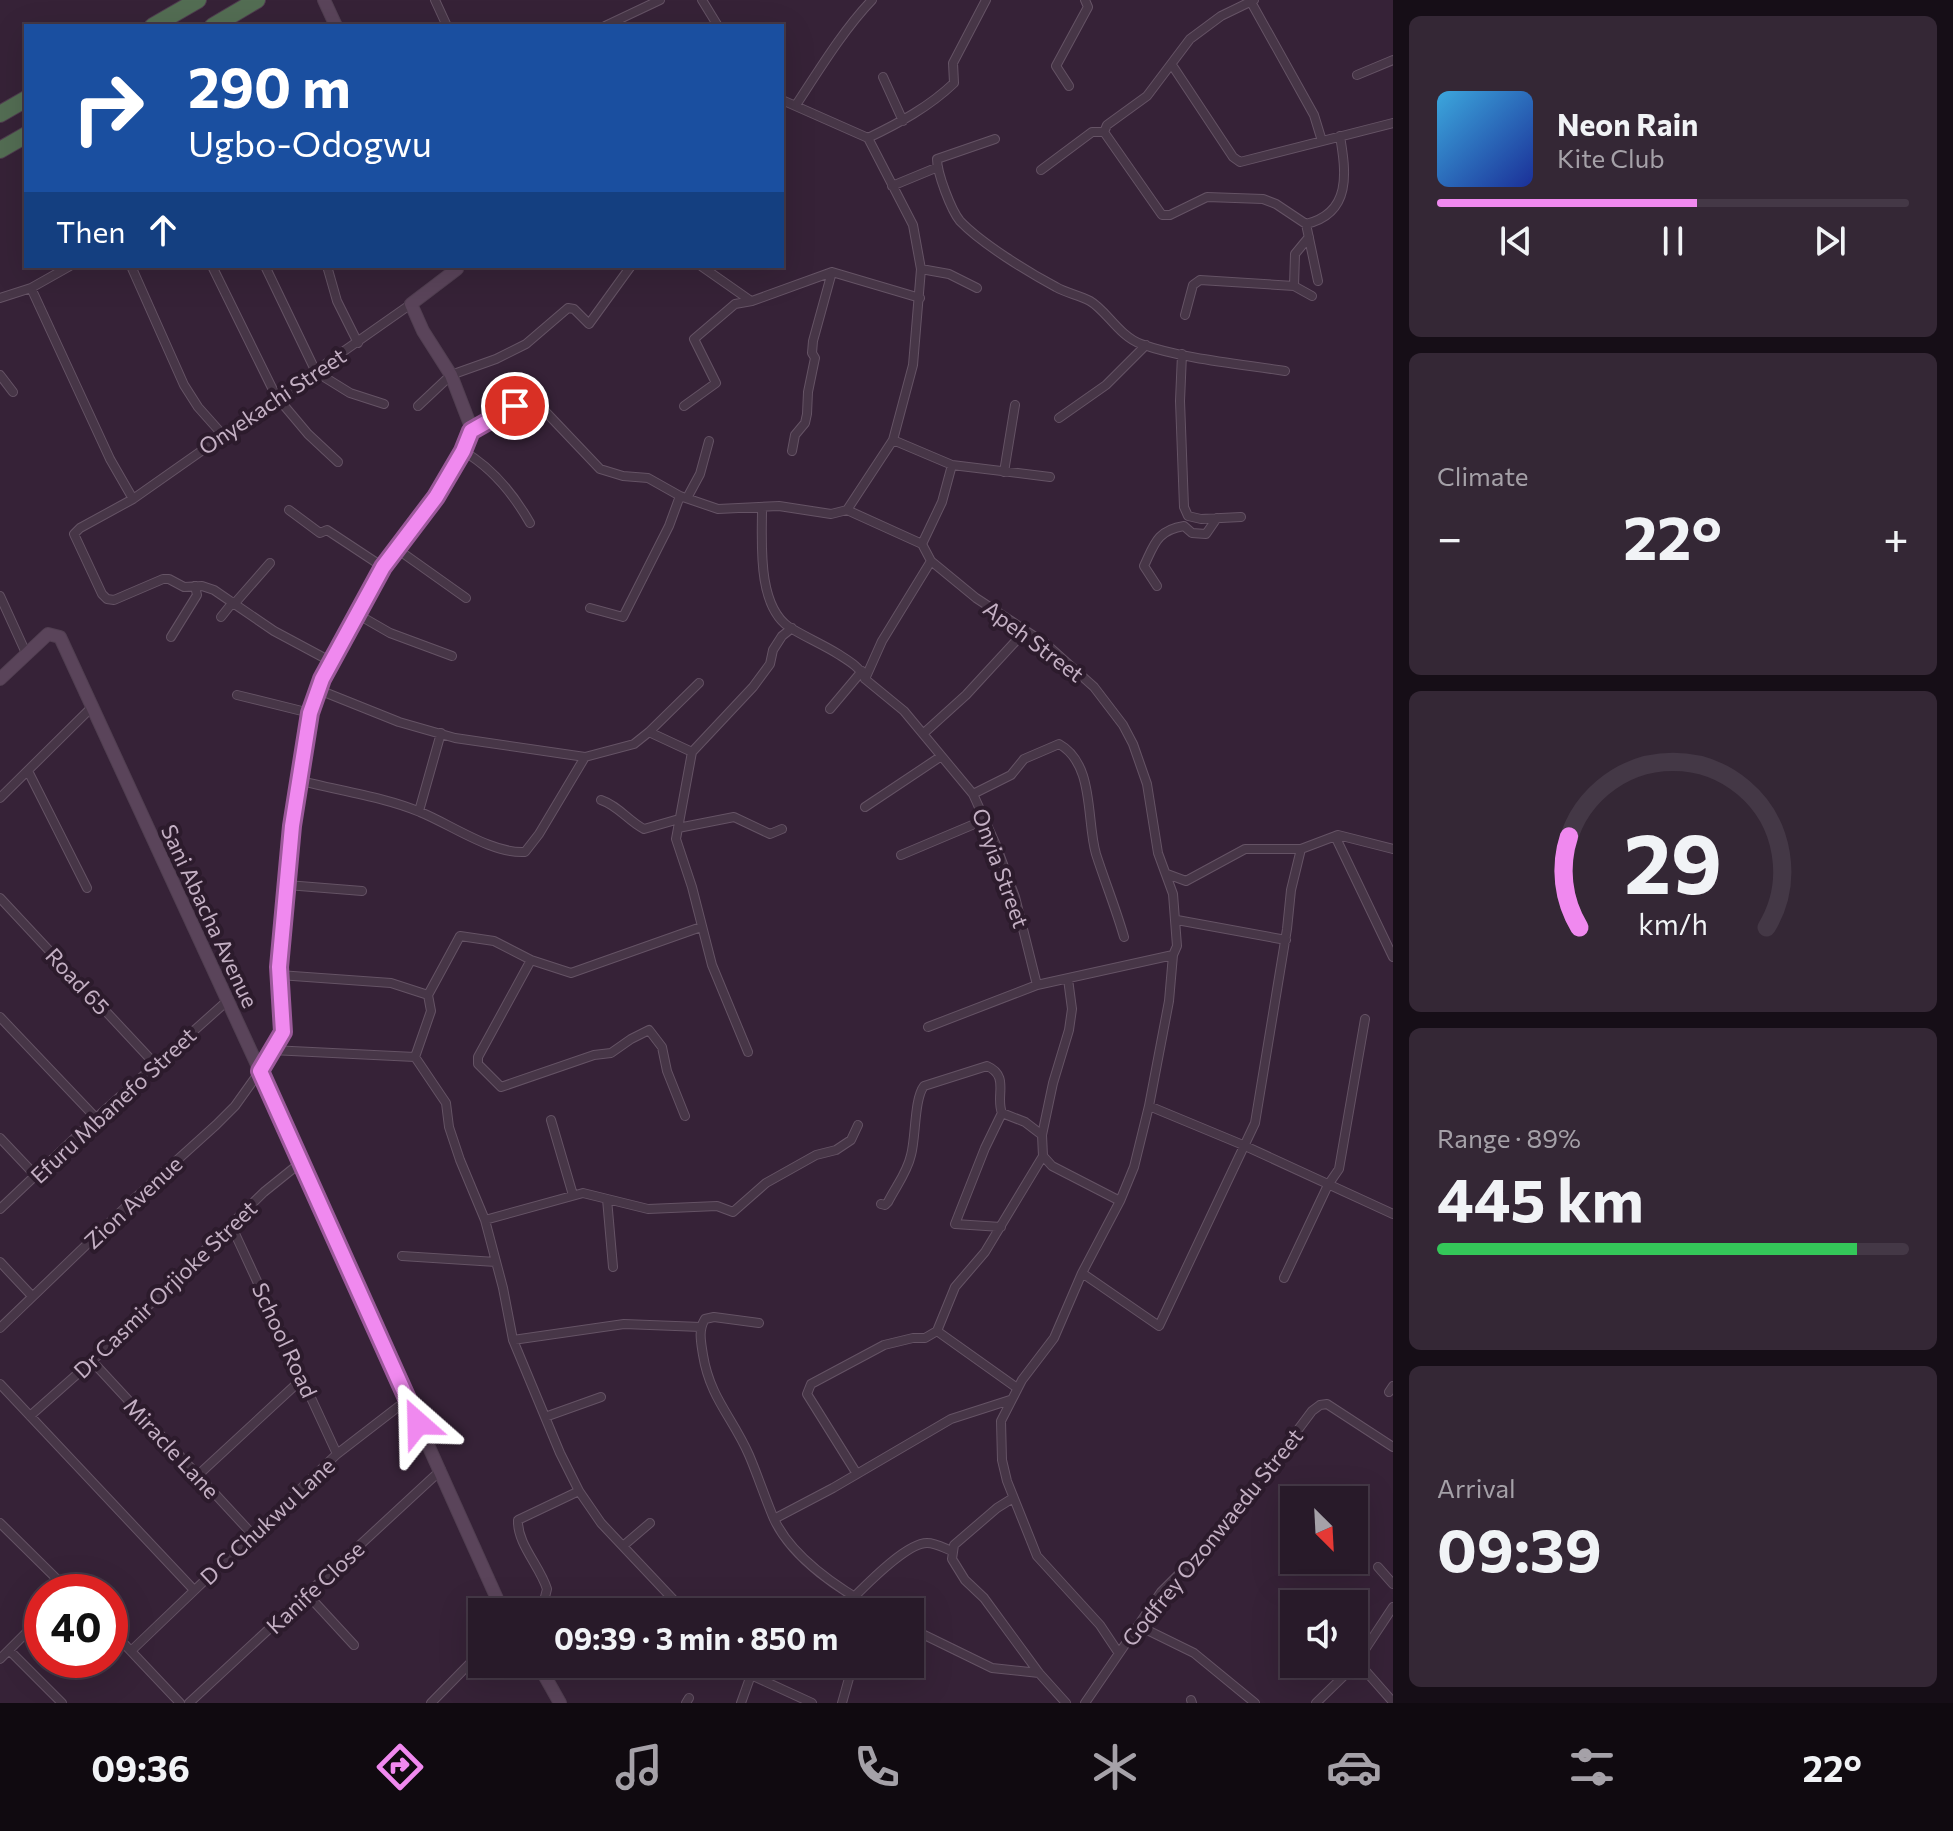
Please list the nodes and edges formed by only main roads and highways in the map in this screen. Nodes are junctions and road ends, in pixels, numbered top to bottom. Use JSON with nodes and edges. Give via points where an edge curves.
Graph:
{"nodes":[{"id":1,"x":198,"y":0,"type":"edge"},
{"id":2,"x":257,"y":0,"type":"edge"},
{"id":3,"x":156,"y":24,"type":"edge"},
{"id":4,"x":216,"y":24,"type":"edge"},
{"id":5,"x":24,"y":100,"type":"edge"},
{"id":6,"x":1,"y":112,"type":"edge"},
{"id":7,"x":24,"y":136,"type":"edge"},
{"id":8,"x":0,"y":150,"type":"edge"}],
"edges":[{"from":1,"to":3,"type":"highway"},
{"from":2,"to":4,"type":"highway"},
{"from":5,"to":6,"type":"highway"},
{"from":7,"to":8,"type":"highway"}]}
